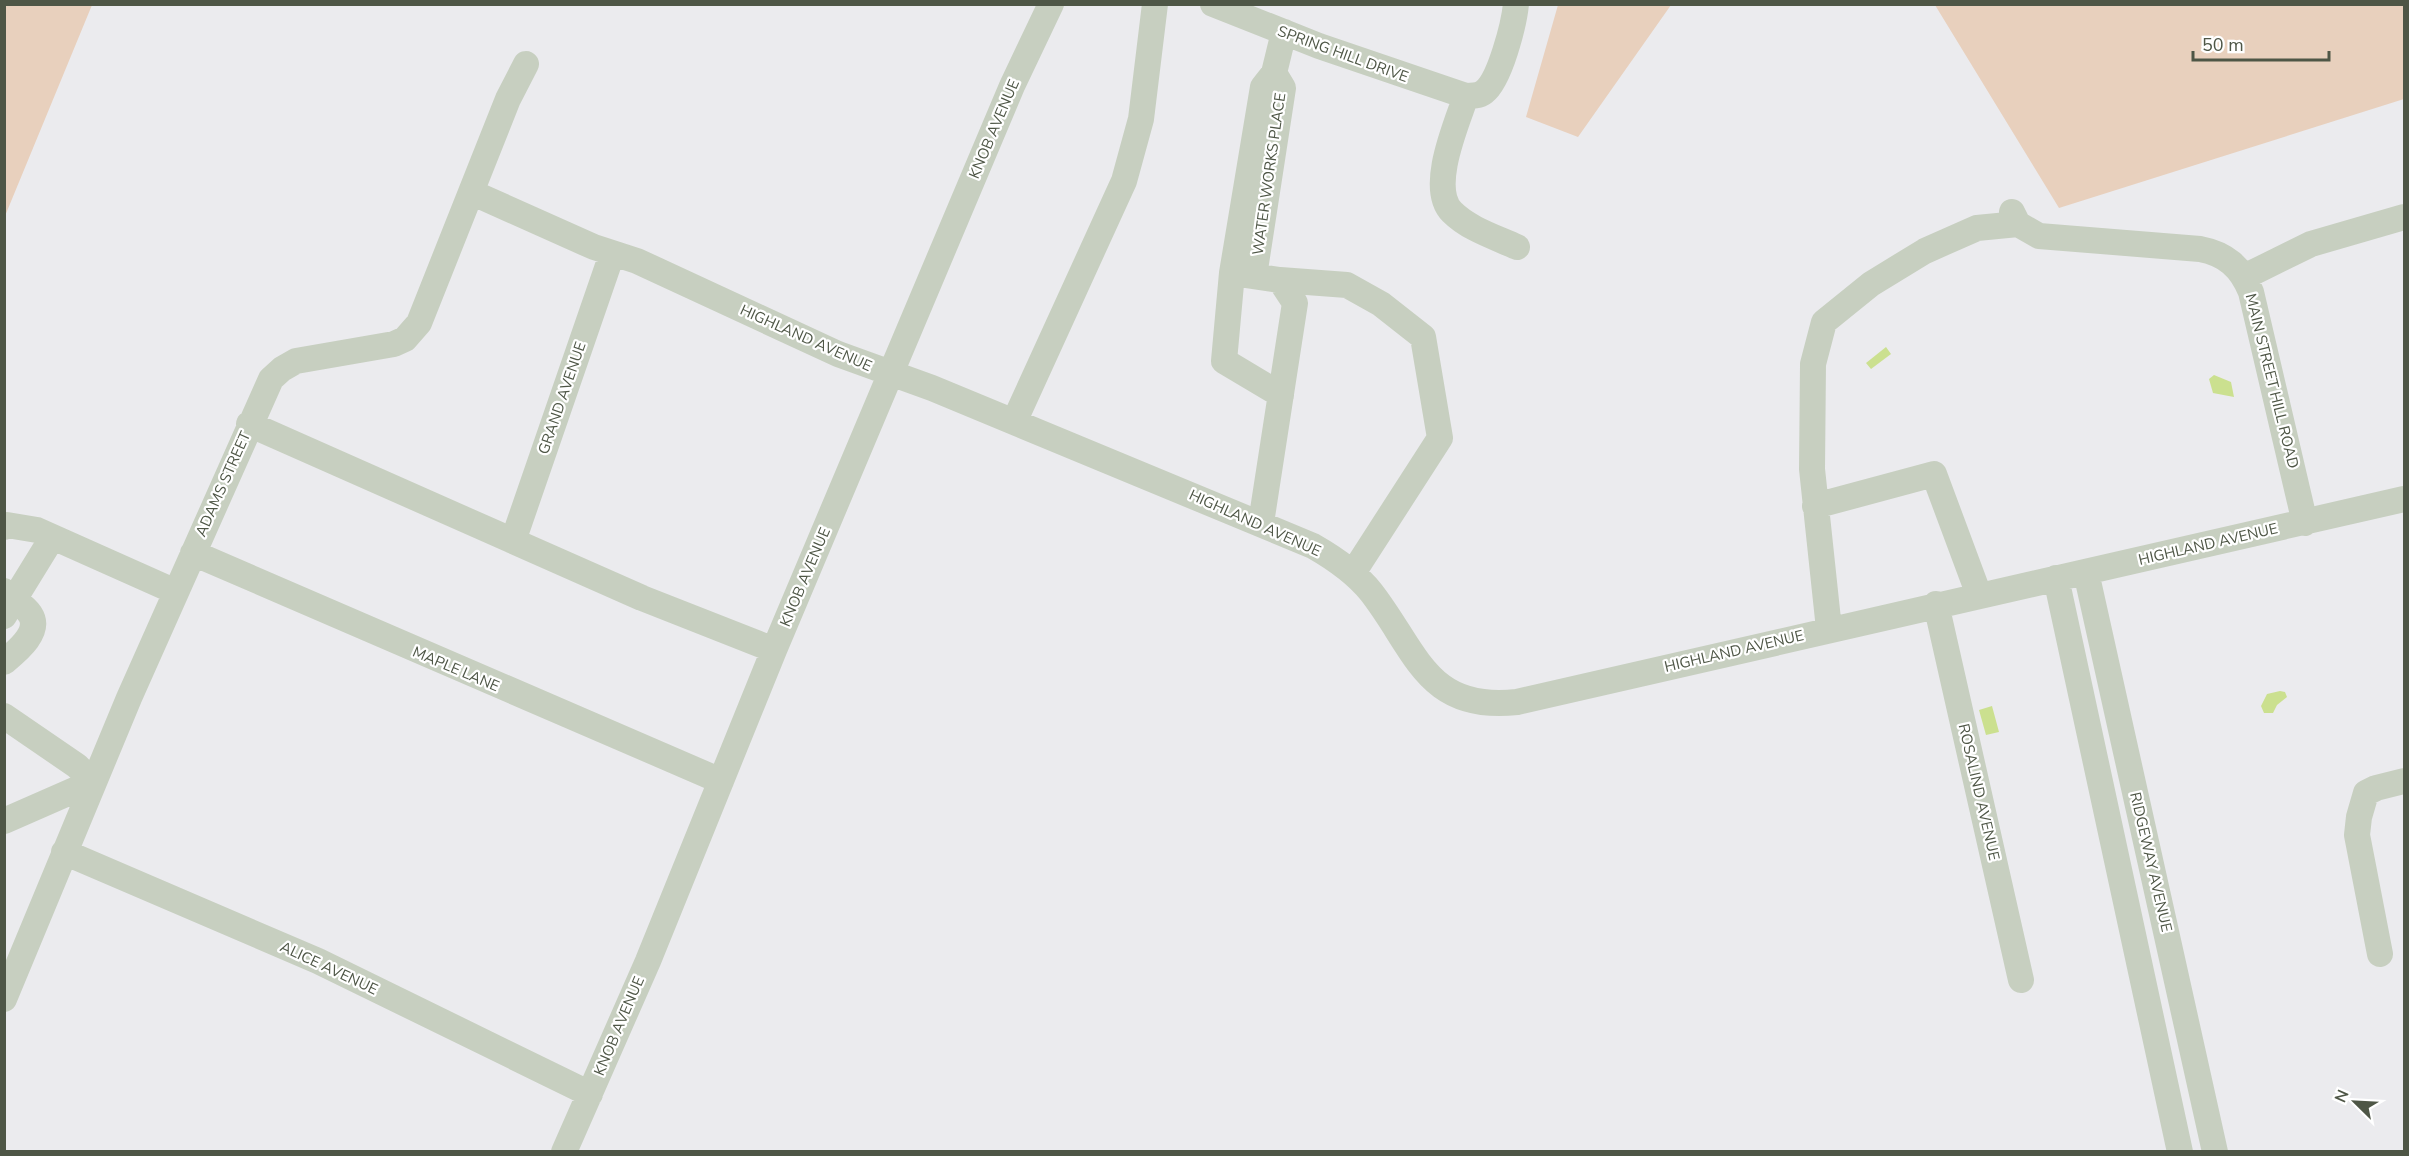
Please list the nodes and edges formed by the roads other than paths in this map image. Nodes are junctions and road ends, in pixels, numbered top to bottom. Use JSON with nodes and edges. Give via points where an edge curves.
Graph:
{"nodes":[{"id":1,"x":1051,"y":4,"type":"edge"},
{"id":2,"x":1155,"y":4,"type":"edge"},
{"id":3,"x":1213,"y":4,"type":"edge"},
{"id":4,"x":1516,"y":4,"type":"edge"},
{"id":5,"x":1284,"y":32,"type":"junction"},
{"id":6,"x":526,"y":64,"type":"dead end"},
{"id":7,"x":1471,"y":96,"type":"junction"},
{"id":8,"x":472,"y":193,"type":"junction"},
{"id":9,"x":2404,"y":218,"type":"edge"},
{"id":10,"x":1517,"y":248,"type":"dead end"},
{"id":11,"x":612,"y":254,"type":"junction"},
{"id":12,"x":1243,"y":274,"type":"junction"},
{"id":13,"x":2244,"y":277,"type":"junction"},
{"id":14,"x":1280,"y":280,"type":"junction"},
{"id":15,"x":891,"y":374,"type":"junction"},
{"id":16,"x":1281,"y":395,"type":"junction"},
{"id":17,"x":1014,"y":422,"type":"junction"},
{"id":18,"x":249,"y":424,"type":"junction"},
{"id":19,"x":2404,"y":499,"type":"edge"},
{"id":20,"x":1815,"y":506,"type":"junction"},
{"id":21,"x":1261,"y":523,"type":"junction"},
{"id":22,"x":2305,"y":523,"type":"junction"},
{"id":23,"x":4,"y":528,"type":"edge"},
{"id":24,"x":52,"y":538,"type":"junction"},
{"id":25,"x":513,"y":541,"type":"junction"},
{"id":26,"x":193,"y":554,"type":"junction"},
{"id":27,"x":2086,"y":572,"type":"junction"},
{"id":28,"x":1353,"y":573,"type":"junction"},
{"id":29,"x":2056,"y":578,"type":"junction"},
{"id":30,"x":176,"y":592,"type":"junction"},
{"id":31,"x":1979,"y":595,"type":"junction"},
{"id":32,"x":8,"y":603,"type":"edge"},
{"id":33,"x":1936,"y":604,"type":"junction"},
{"id":34,"x":1828,"y":629,"type":"junction"},
{"id":35,"x":774,"y":650,"type":"junction"},
{"id":36,"x":4,"y":662,"type":"edge"},
{"id":37,"x":4,"y":716,"type":"edge"},
{"id":38,"x":722,"y":781,"type":"junction"},
{"id":39,"x":2404,"y":781,"type":"edge"},
{"id":40,"x":93,"y":782,"type":"junction"},
{"id":41,"x":4,"y":821,"type":"edge"},
{"id":42,"x":64,"y":852,"type":"junction"},
{"id":43,"x":2380,"y":954,"type":"dead end"},
{"id":44,"x":2021,"y":980,"type":"dead end"},
{"id":45,"x":4,"y":999,"type":"edge"},
{"id":46,"x":590,"y":1094,"type":"junction"},
{"id":47,"x":564,"y":1152,"type":"edge"},
{"id":48,"x":2180,"y":1152,"type":"edge"},
{"id":49,"x":2215,"y":1152,"type":"edge"}],
"edges":[{"from":1,"to":15,"type":"street","name":"KNOB AVENUE","via":[[1012,86]]},
{"from":2,"to":17,"type":"street","via":[[1141,119],[1124,181]]},
{"from":3,"to":5,"type":"street","name":"SPRING HILL DRIVE"},
{"from":4,"to":7,"type":"street","via":[[1495,76],[1486,91]]},
{"from":5,"to":7,"type":"street","name":"SPRING HILL DRIVE"},
{"from":5,"to":12,"type":"street","name":"WATER WORKS PLACE","via":[[1274,73],[1283,88]]},
{"from":6,"to":8,"type":"street","name":"ADAMS STREET","via":[[508,99]]},
{"from":7,"to":10,"type":"street","via":[[1446,158],[1444,198],[1450,210],[1464,222]]},
{"from":8,"to":11,"type":"street","name":"HIGHLAND AVENUE"},
{"from":8,"to":18,"type":"street","name":"ADAMS STREET","via":[[419,323],[405,339],[296,361],[271,379]]},
{"from":9,"to":13,"type":"street","via":[[2311,244]]},
{"from":11,"to":15,"type":"street","name":"HIGHLAND AVENUE","via":[[636,261],[838,354]]},
{"from":11,"to":25,"type":"street","name":"GRAND AVENUE"},
{"from":12,"to":14,"type":"street","name":"WATER WORKS PLACE"},
{"from":12,"to":16,"type":"street","name":"WATER WORKS PLACE","via":[[1224,361]]},
{"from":13,"to":20,"type":"street","name":"MAIN STREET HILL ROAD","via":[[2235,265],[2215,252],[2039,236],[2015,218],[1977,228],[1925,251],[1871,284],[1824,322],[1812,364]]},
{"from":13,"to":22,"type":"street","name":"MAIN STREET HILL ROAD","via":[[2257,312]]},
{"from":14,"to":16,"type":"street","via":[[1294,303]]},
{"from":14,"to":28,"type":"street","name":"WATER WORKS PLACE","via":[[1347,285],[1381,304],[1423,337],[1440,438]]},
{"from":15,"to":17,"type":"street","name":"HIGHLAND AVENUE"},
{"from":15,"to":35,"type":"street","name":"KNOB AVENUE"},
{"from":16,"to":21,"type":"street"},
{"from":17,"to":21,"type":"street","name":"HIGHLAND AVENUE"},
{"from":18,"to":25,"type":"street"},
{"from":18,"to":26,"type":"street","name":"ADAMS STREET"},
{"from":19,"to":22,"type":"street","name":"HIGHLAND AVENUE"},
{"from":20,"to":31,"type":"street","via":[[1934,474]]},
{"from":20,"to":34,"type":"street"},
{"from":21,"to":28,"type":"street","name":"HIGHLAND AVENUE","via":[[1313,546]]},
{"from":22,"to":27,"type":"street","name":"HIGHLAND AVENUE"},
{"from":23,"to":24,"type":"street","via":[[21,525]]},
{"from":24,"to":30,"type":"street"},
{"from":24,"to":32,"type":"street"},
{"from":25,"to":35,"type":"street"},
{"from":26,"to":30,"type":"street","name":"ADAMS STREET"},
{"from":26,"to":38,"type":"street","name":"MAPLE LANE"},
{"from":27,"to":29,"type":"street","name":"HIGHLAND AVENUE"},
{"from":27,"to":49,"type":"street","name":"RIDGEWAY AVENUE"},
{"from":28,"to":34,"type":"street","name":"HIGHLAND AVENUE","via":[[1370,591],[1425,671],[1449,692],[1473,703],[1517,702]]},
{"from":29,"to":31,"type":"street","name":"HIGHLAND AVENUE"},
{"from":29,"to":48,"type":"street"},
{"from":30,"to":40,"type":"street","name":"ADAMS STREET"},
{"from":31,"to":33,"type":"street","name":"HIGHLAND AVENUE"},
{"from":32,"to":36,"type":"street","via":[[28,611],[33,618],[27,642]]},
{"from":33,"to":34,"type":"street","name":"HIGHLAND AVENUE"},
{"from":33,"to":44,"type":"street","name":"ROSALIND AVENUE"},
{"from":35,"to":38,"type":"street","name":"KNOB AVENUE"},
{"from":37,"to":40,"type":"street","via":[[77,766]]},
{"from":38,"to":46,"type":"street","name":"KNOB AVENUE"},
{"from":39,"to":43,"type":"street","via":[[2366,794],[2359,817],[2357,835]]},
{"from":40,"to":41,"type":"street"},
{"from":40,"to":42,"type":"street","name":"ADAMS STREET"},
{"from":42,"to":45,"type":"street","name":"ADAMS STREET"},
{"from":42,"to":46,"type":"street","name":"ALICE AVENUE","via":[[318,962]]},
{"from":46,"to":47,"type":"street","name":"KNOB AVENUE"}]}
